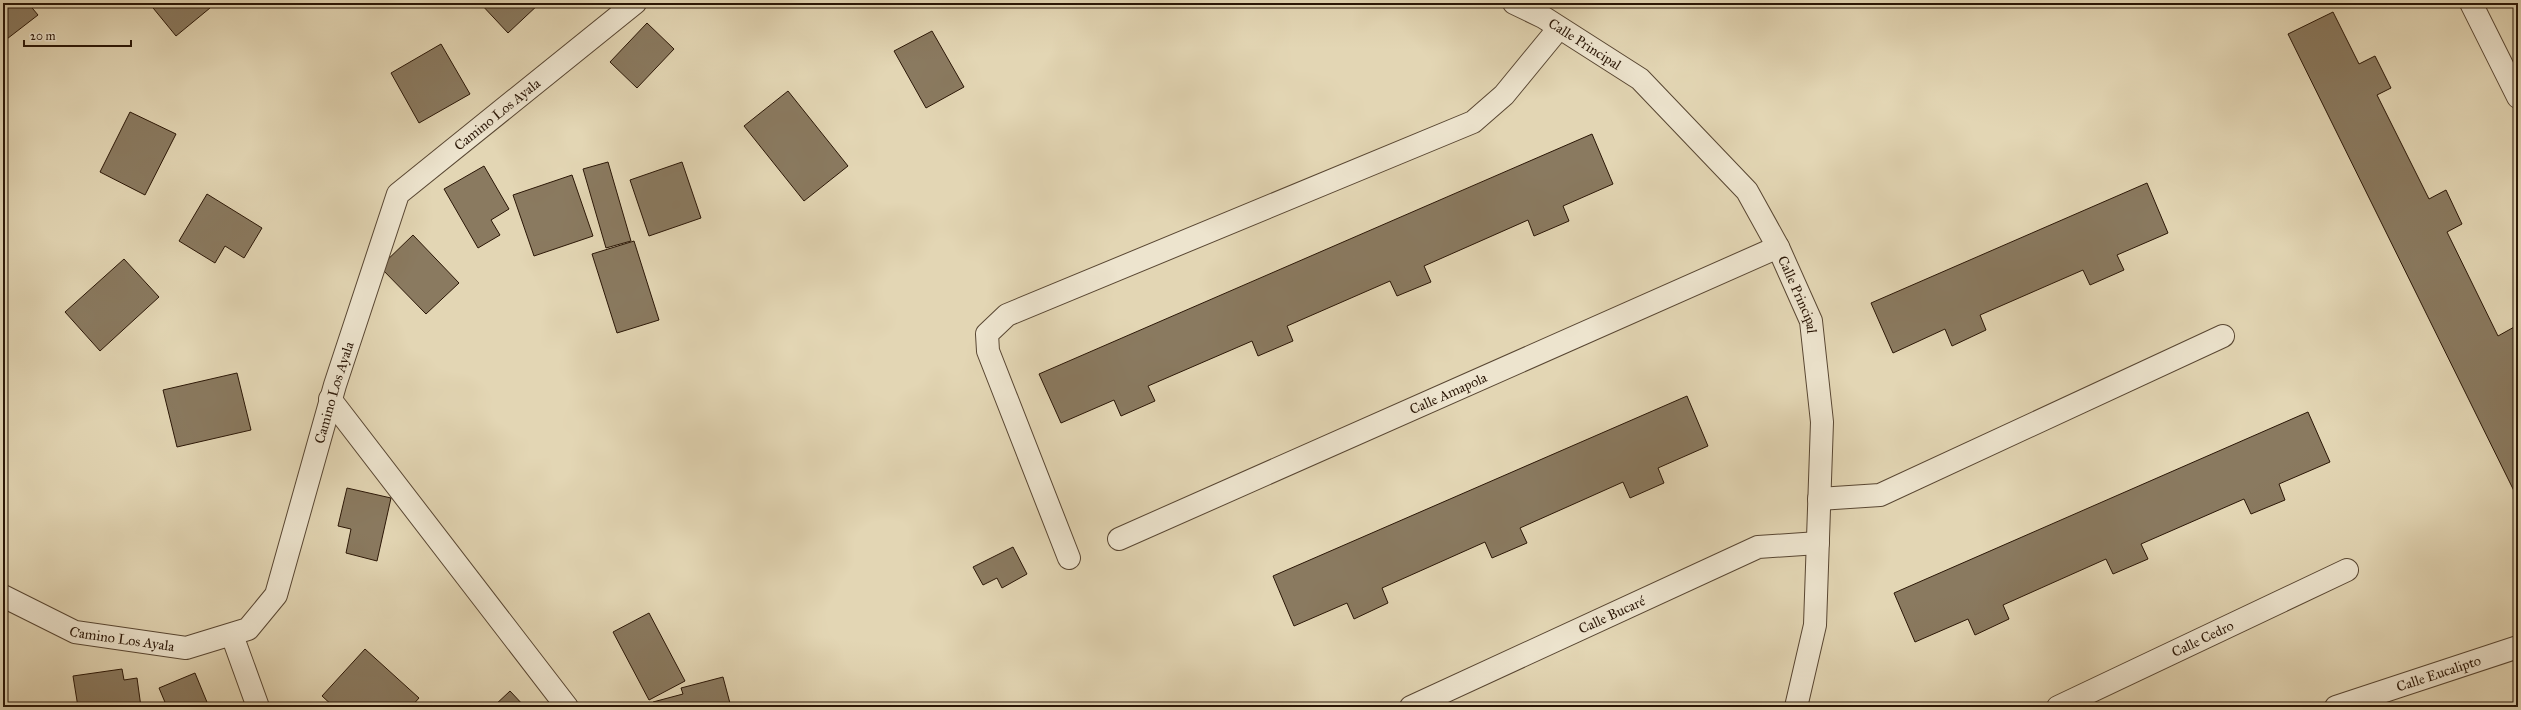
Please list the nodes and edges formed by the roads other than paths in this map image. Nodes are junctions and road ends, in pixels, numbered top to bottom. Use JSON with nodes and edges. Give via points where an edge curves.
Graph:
{"nodes":[{"id":1,"x":635,"y":3,"type":"edge"},
{"id":2,"x":1514,"y":3,"type":"edge"},
{"id":3,"x":2471,"y":3,"type":"edge"},
{"id":4,"x":1559,"y":28,"type":"junction"},
{"id":5,"x":2518,"y":97,"type":"edge"},
{"id":6,"x":1778,"y":247,"type":"junction"},
{"id":7,"x":2223,"y":336,"type":"dead end"},
{"id":8,"x":330,"y":399,"type":"junction"},
{"id":9,"x":1819,"y":499,"type":"junction"},
{"id":10,"x":1119,"y":539,"type":"dead end"},
{"id":11,"x":1818,"y":543,"type":"junction"},
{"id":12,"x":1069,"y":558,"type":"dead end"},
{"id":13,"x":2347,"y":570,"type":"dead end"},
{"id":14,"x":3,"y":596,"type":"edge"},
{"id":15,"x":232,"y":635,"type":"junction"},
{"id":16,"x":2518,"y":647,"type":"edge"},
{"id":17,"x":258,"y":707,"type":"edge"},
{"id":18,"x":567,"y":707,"type":"edge"},
{"id":19,"x":1411,"y":707,"type":"edge"},
{"id":20,"x":1796,"y":707,"type":"edge"},
{"id":21,"x":2058,"y":707,"type":"edge"},
{"id":22,"x":2336,"y":707,"type":"edge"}],
"edges":[{"from":1,"to":8,"type":"street","name":"Camino Los Ayala","via":[[398,194]]},
{"from":2,"to":4,"type":"street","name":"Calle Principal"},
{"from":3,"to":5,"type":"street"},
{"from":4,"to":6,"type":"street","name":"Calle Principal","via":[[1640,79],[1747,191]]},
{"from":4,"to":12,"type":"street","via":[[1504,95],[1473,122],[1007,315],[987,334],[988,351]]},
{"from":6,"to":9,"type":"street","name":"Calle Principal","via":[[1811,321],[1822,422]]},
{"from":6,"to":10,"type":"street","name":"Calle Amapola"},
{"from":7,"to":9,"type":"street","via":[[1880,495]]},
{"from":8,"to":15,"type":"street","name":"Camino Los Ayala","via":[[276,594],[248,629]]},
{"from":8,"to":18,"type":"street"},
{"from":9,"to":11,"type":"street","name":"Calle Principal"},
{"from":11,"to":19,"type":"street","name":"Calle Bucaré","via":[[1758,547]]},
{"from":11,"to":20,"type":"street","name":"Calle Principal","via":[[1815,624]]},
{"from":13,"to":21,"type":"street","name":"Calle Cedro"},
{"from":14,"to":15,"type":"street","name":"Camino Los Ayala","via":[[76,632],[186,648]]},
{"from":15,"to":17,"type":"street"},
{"from":16,"to":22,"type":"street","name":"Calle Eucalipto"}]}
